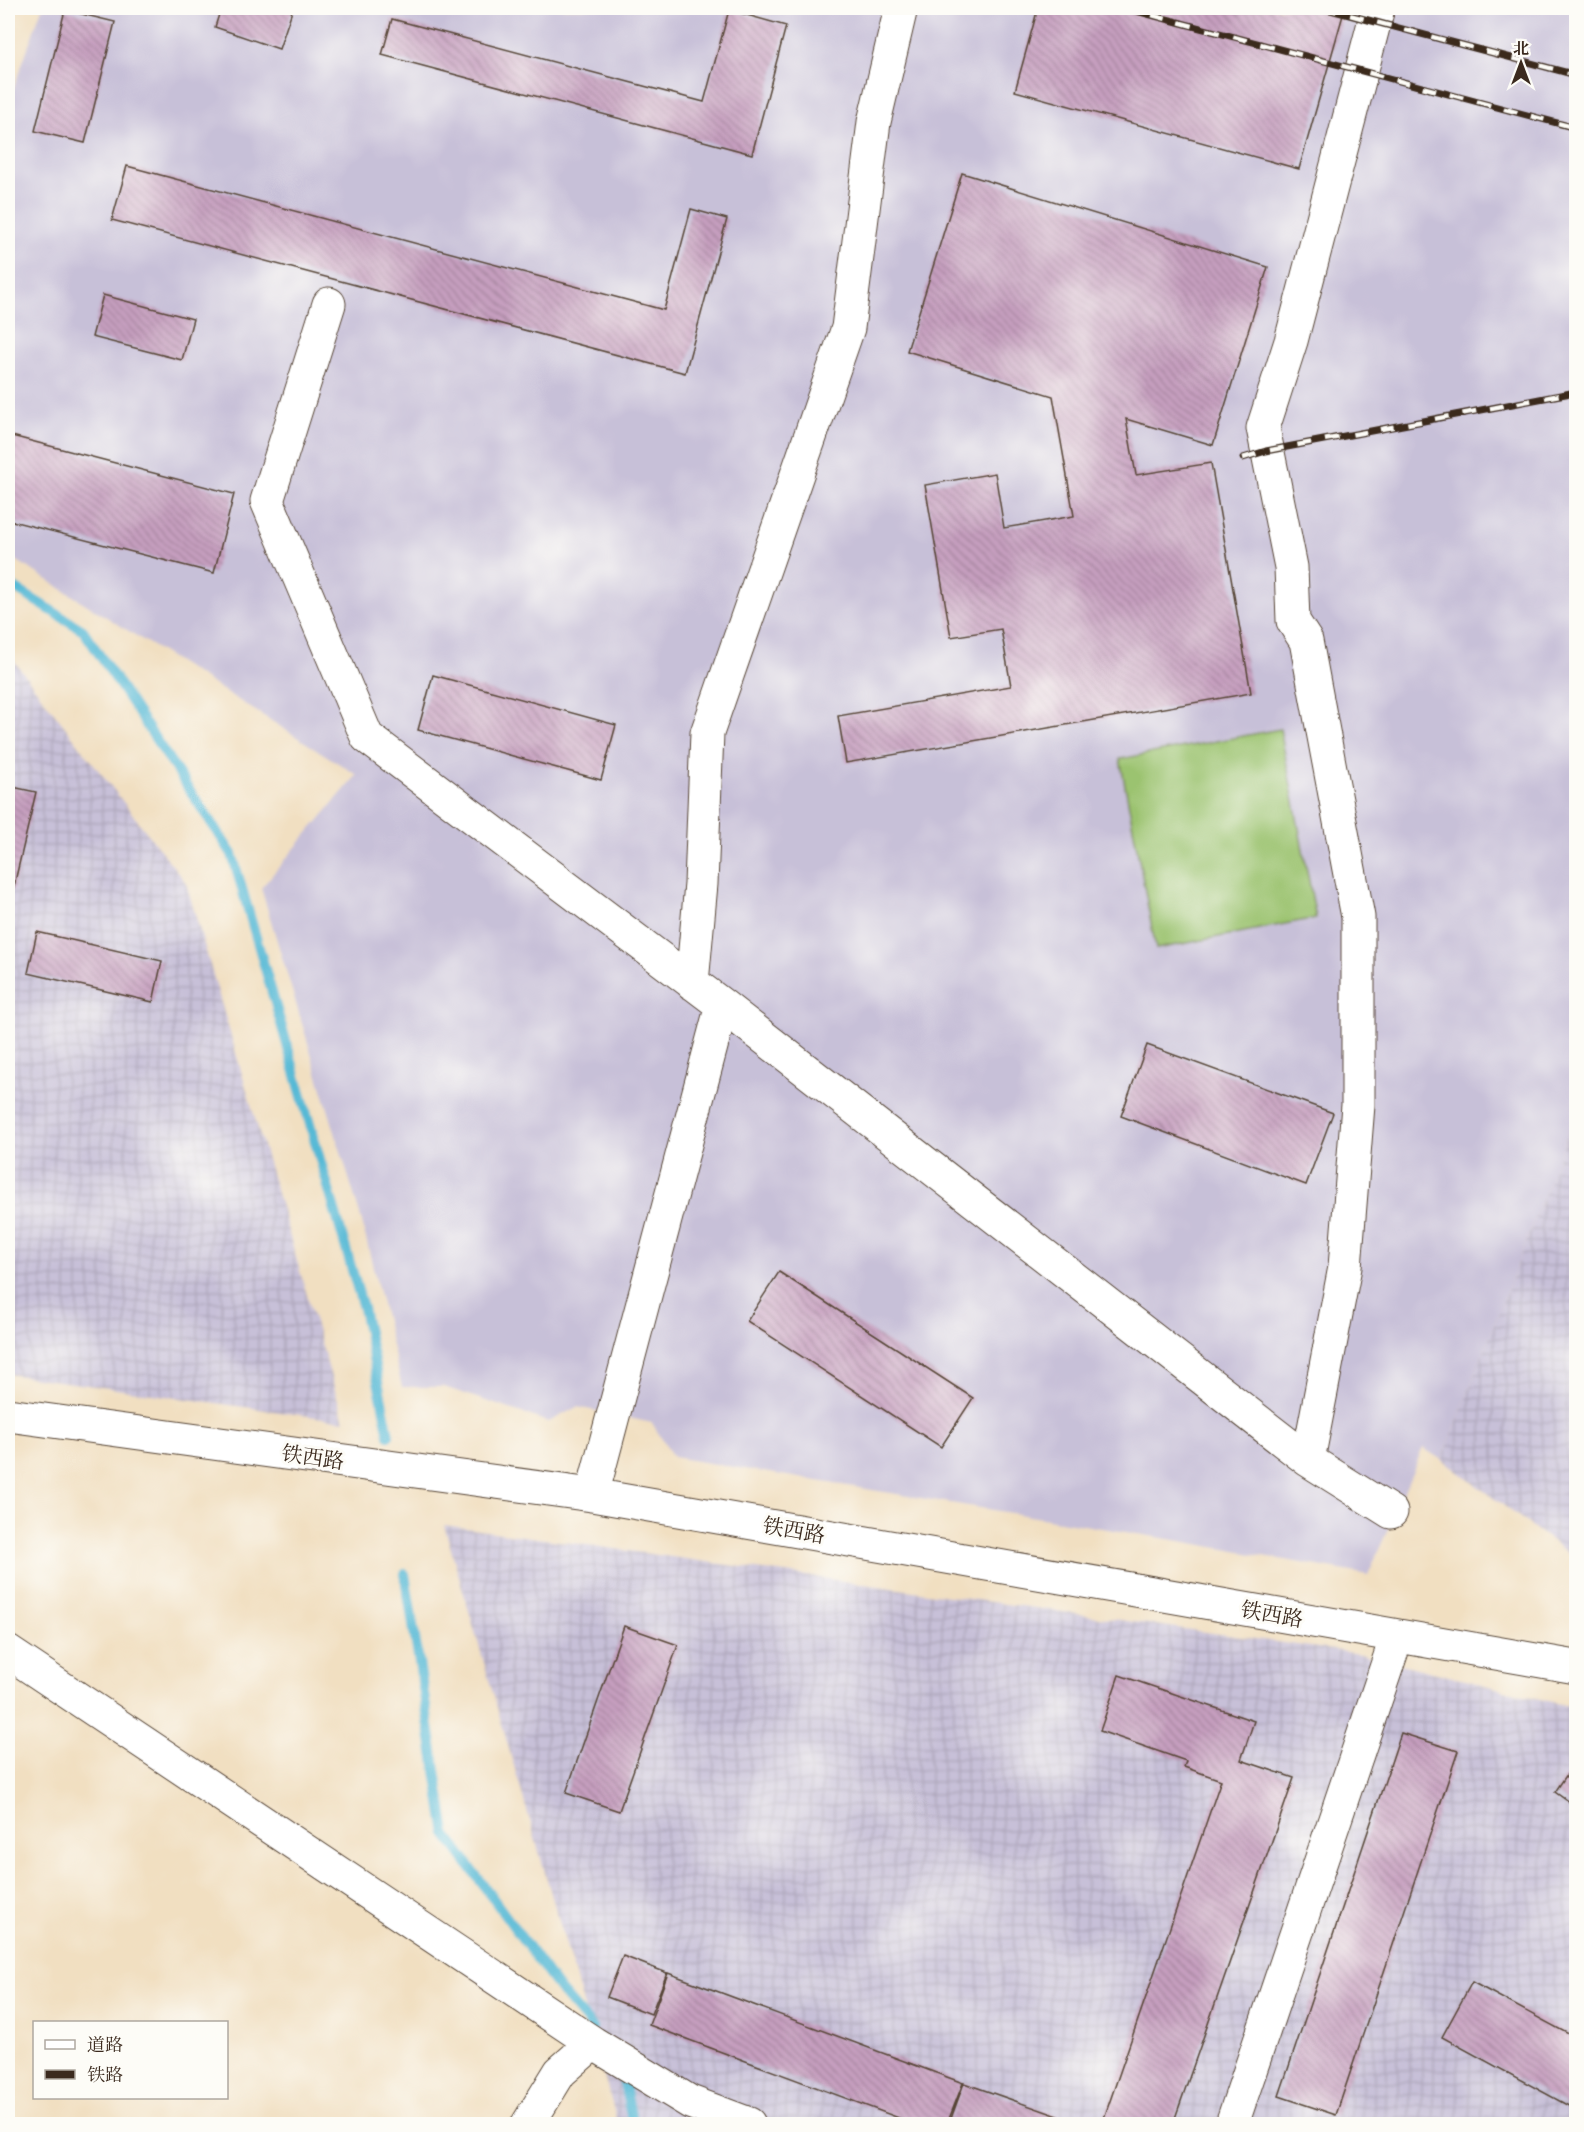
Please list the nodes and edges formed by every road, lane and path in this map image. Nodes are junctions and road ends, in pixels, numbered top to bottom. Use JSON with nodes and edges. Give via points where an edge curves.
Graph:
{"nodes":[{"id":1,"x":901,"y":8,"type":"edge"},
{"id":2,"x":1378,"y":8,"type":"edge"},
{"id":3,"x":329,"y":304,"type":"dead end"},
{"id":4,"x":692,"y":982,"type":"junction"},
{"id":5,"x":722,"y":1005,"type":"junction"},
{"id":6,"x":8,"y":1415,"type":"edge"},
{"id":7,"x":1308,"y":1460,"type":"junction"},
{"id":8,"x":592,"y":1495,"type":"junction"},
{"id":9,"x":1391,"y":1512,"type":"dead end"},
{"id":10,"x":1397,"y":1636,"type":"junction"},
{"id":11,"x":8,"y":1652,"type":"edge"},
{"id":12,"x":1576,"y":1667,"type":"edge"},
{"id":13,"x":593,"y":2043,"type":"junction"},
{"id":14,"x":528,"y":2124,"type":"edge"},
{"id":15,"x":749,"y":2124,"type":"edge"},
{"id":16,"x":1232,"y":2124,"type":"edge"}],
"edges":[{"from":1,"to":4,"type":"street","via":[[874,122],[848,328],[706,733],[701,884]]},
{"from":2,"to":7,"type":"street","via":[[1291,341],[1263,428],[1291,567],[1293,621],[1306,641],[1358,917],[1358,1105],[1345,1267]]},
{"from":3,"to":4,"type":"street","via":[[267,501],[367,737]]},
{"from":4,"to":5,"type":"street"},
{"from":5,"to":7,"type":"street"},
{"from":5,"to":8,"type":"street"},
{"from":6,"to":8,"type":"street","name":"铁西路"},
{"from":7,"to":9,"type":"street"},
{"from":8,"to":10,"type":"street","name":"铁西路"},
{"from":10,"to":12,"type":"street","name":"铁西路"},
{"from":10,"to":16,"type":"street"},
{"from":11,"to":13,"type":"street"},
{"from":13,"to":14,"type":"street","via":[[560,2072]]},
{"from":13,"to":15,"type":"street","via":[[690,2102]]}]}
